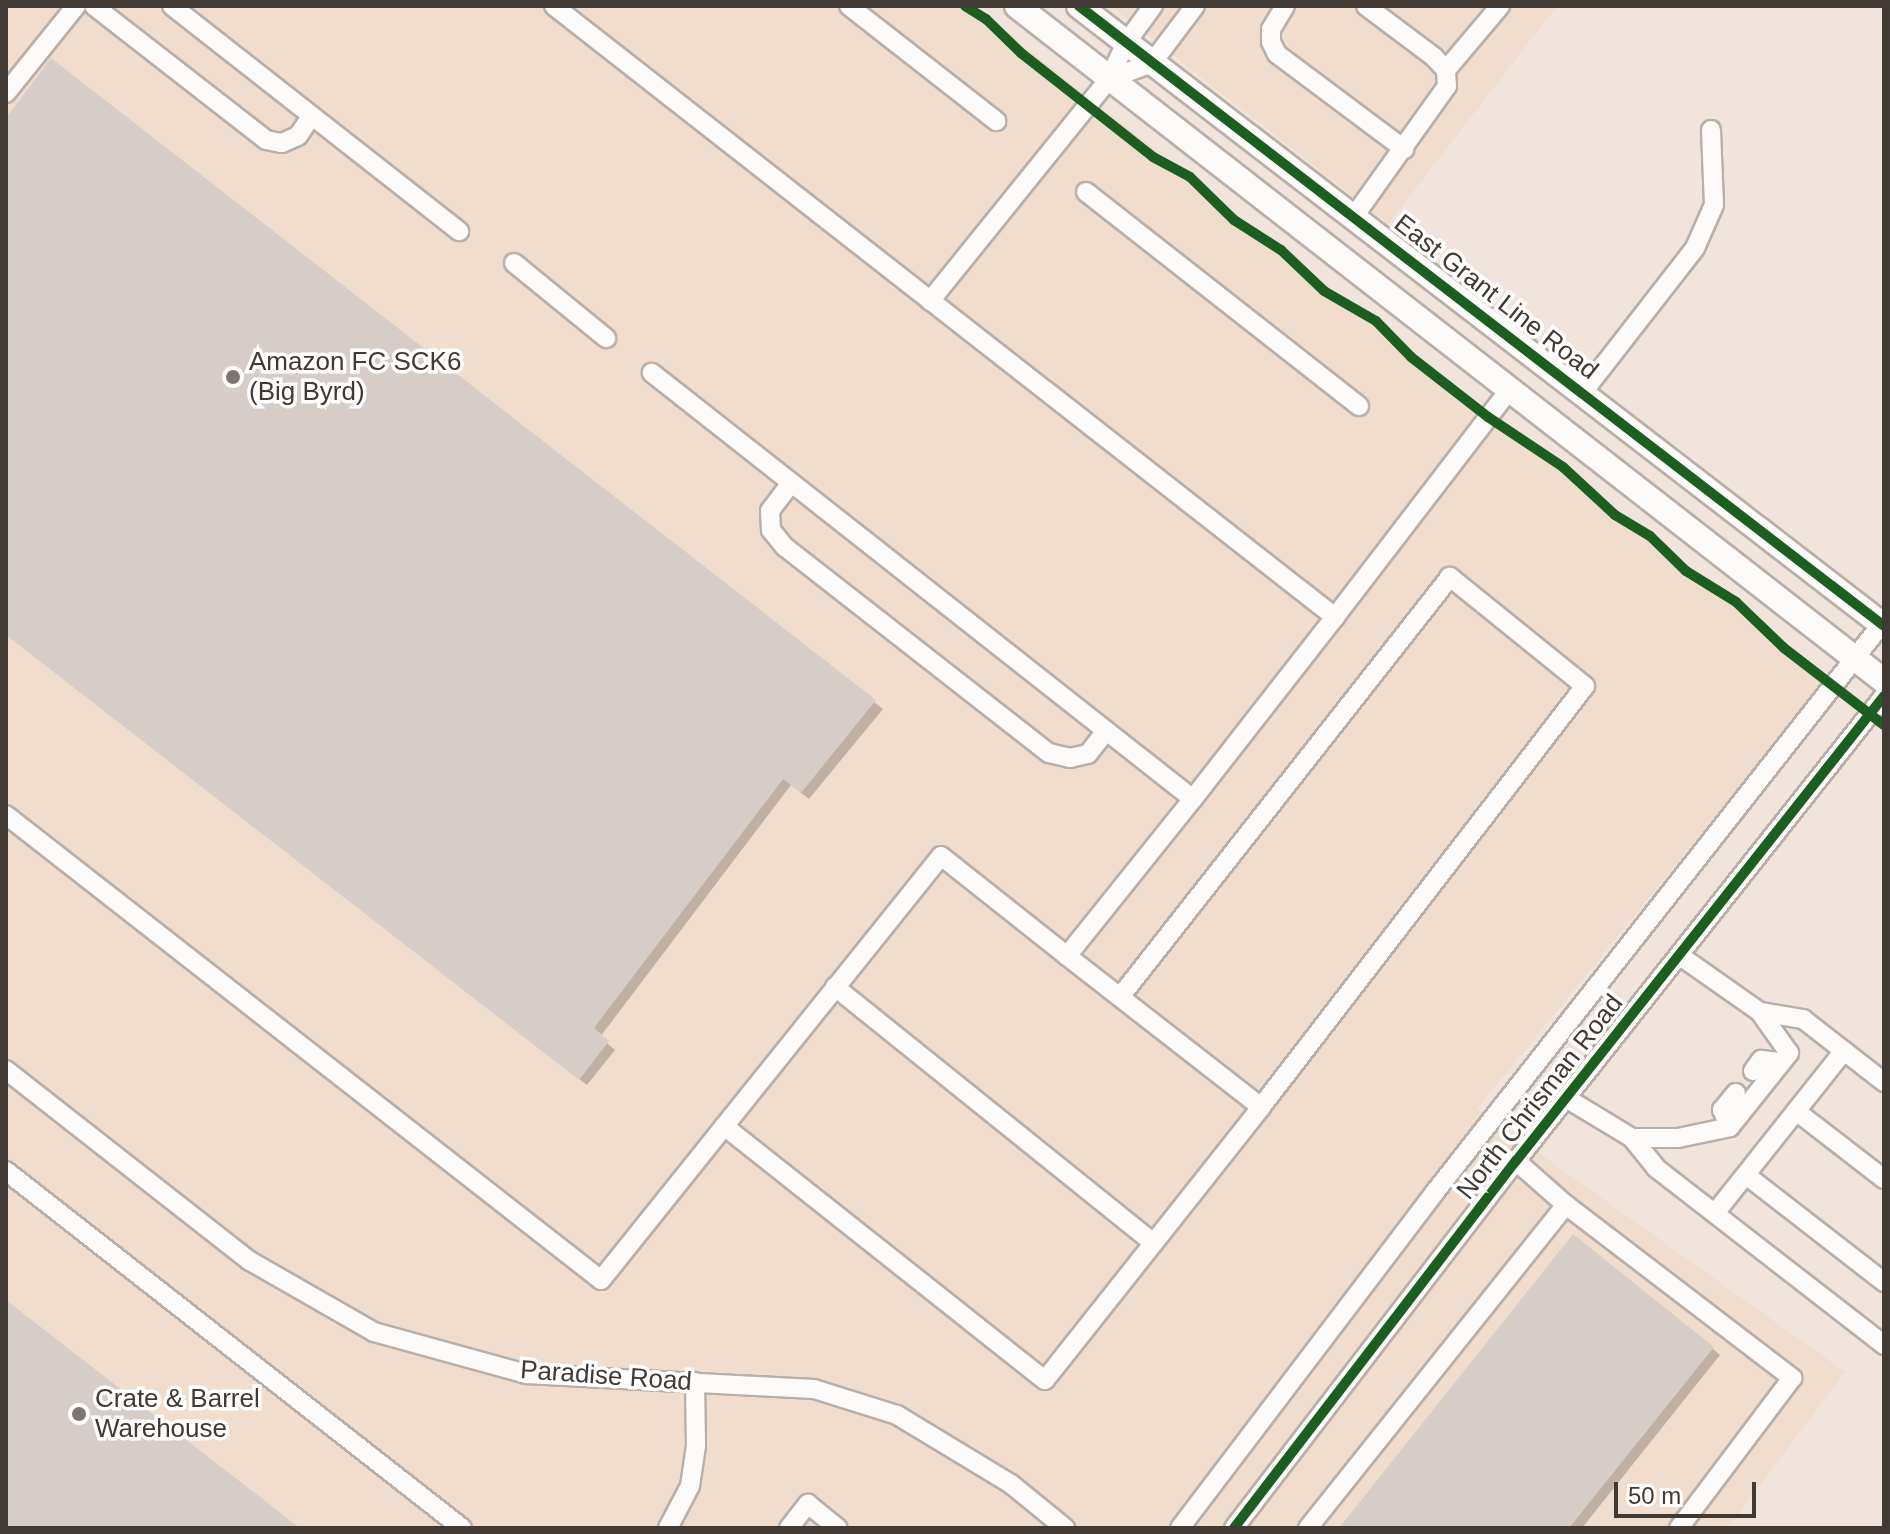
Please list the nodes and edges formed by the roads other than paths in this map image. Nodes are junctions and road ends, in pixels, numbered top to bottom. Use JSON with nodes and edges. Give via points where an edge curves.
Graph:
{"nodes":[{"id":1,"x":76,"y":6,"type":"edge"},
{"id":2,"x":94,"y":6,"type":"edge"},
{"id":3,"x":172,"y":6,"type":"edge"},
{"id":4,"x":554,"y":6,"type":"edge"},
{"id":5,"x":849,"y":6,"type":"edge"},
{"id":6,"x":1017,"y":6,"type":"edge"},
{"id":7,"x":1079,"y":6,"type":"edge"},
{"id":8,"x":1153,"y":6,"type":"edge"},
{"id":9,"x":1195,"y":6,"type":"edge"},
{"id":10,"x":1285,"y":6,"type":"edge"},
{"id":11,"x":1366,"y":6,"type":"edge"},
{"id":12,"x":1500,"y":6,"type":"edge"},
{"id":13,"x":1126,"y":43,"type":"junction"},
{"id":14,"x":1152,"y":63,"type":"junction"},
{"id":15,"x":1446,"y":70,"type":"junction"},
{"id":16,"x":1109,"y":79,"type":"junction"},
{"id":17,"x":6,"y":93,"type":"edge"},
{"id":18,"x":311,"y":117,"type":"junction"},
{"id":19,"x":996,"y":121,"type":"dead end"},
{"id":20,"x":1711,"y":130,"type":"dead end"},
{"id":21,"x":1404,"y":149,"type":"junction"},
{"id":22,"x":1086,"y":192,"type":"dead end"},
{"id":23,"x":1355,"y":215,"type":"junction"},
{"id":24,"x":459,"y":231,"type":"dead end"},
{"id":25,"x":514,"y":263,"type":"dead end"},
{"id":26,"x":930,"y":301,"type":"junction"},
{"id":27,"x":606,"y":338,"type":"dead end"},
{"id":28,"x":652,"y":373,"type":"dead end"},
{"id":29,"x":1509,"y":390,"type":"junction"},
{"id":30,"x":1583,"y":392,"type":"junction"},
{"id":31,"x":1359,"y":406,"type":"dead end"},
{"id":32,"x":791,"y":483,"type":"junction"},
{"id":33,"x":1335,"y":617,"type":"junction"},
{"id":34,"x":1883,"y":624,"type":"edge"},
{"id":35,"x":1854,"y":658,"type":"junction"},
{"id":36,"x":1884,"y":681,"type":"edge"},
{"id":37,"x":1884,"y":696,"type":"edge"},
{"id":38,"x":1106,"y":731,"type":"junction"},
{"id":39,"x":1193,"y":799,"type":"junction"},
{"id":40,"x":6,"y":815,"type":"edge"},
{"id":41,"x":1679,"y":955,"type":"junction"},
{"id":42,"x":1067,"y":956,"type":"junction"},
{"id":43,"x":835,"y":987,"type":"junction"},
{"id":44,"x":1120,"y":997,"type":"junction"},
{"id":45,"x":1760,"y":1012,"type":"junction"},
{"id":46,"x":1844,"y":1051,"type":"junction"},
{"id":47,"x":1780,"y":1062,"type":"junction"},
{"id":48,"x":6,"y":1070,"type":"edge"},
{"id":49,"x":1753,"y":1071,"type":"dead end"},
{"id":50,"x":1884,"y":1082,"type":"edge"},
{"id":51,"x":1736,"y":1093,"type":"dead end"},
{"id":52,"x":1566,"y":1098,"type":"junction"},
{"id":53,"x":1261,"y":1107,"type":"junction"},
{"id":54,"x":1796,"y":1111,"type":"junction"},
{"id":55,"x":724,"y":1126,"type":"junction"},
{"id":56,"x":1730,"y":1127,"type":"junction"},
{"id":57,"x":1632,"y":1138,"type":"junction"},
{"id":58,"x":1516,"y":1161,"type":"junction"},
{"id":59,"x":6,"y":1171,"type":"edge"},
{"id":60,"x":1746,"y":1175,"type":"junction"},
{"id":61,"x":1884,"y":1179,"type":"edge"},
{"id":62,"x":1566,"y":1205,"type":"junction"},
{"id":63,"x":1715,"y":1213,"type":"junction"},
{"id":64,"x":1153,"y":1243,"type":"junction"},
{"id":65,"x":1884,"y":1282,"type":"edge"},
{"id":66,"x":1884,"y":1345,"type":"edge"},
{"id":67,"x":695,"y":1382,"type":"junction"},
{"id":68,"x":462,"y":1528,"type":"edge"},
{"id":69,"x":668,"y":1528,"type":"edge"},
{"id":70,"x":789,"y":1528,"type":"edge"},
{"id":71,"x":838,"y":1528,"type":"edge"},
{"id":72,"x":1065,"y":1528,"type":"edge"},
{"id":73,"x":1180,"y":1528,"type":"edge"},
{"id":74,"x":1234,"y":1528,"type":"edge"},
{"id":75,"x":1308,"y":1528,"type":"edge"},
{"id":76,"x":1679,"y":1528,"type":"edge"}],
"edges":[{"from":1,"to":17,"type":"street"},
{"from":2,"to":18,"type":"street","via":[[266,140],[282,143],[298,136]]},
{"from":3,"to":18,"type":"street"},
{"from":4,"to":26,"type":"street"},
{"from":5,"to":19,"type":"street"},
{"from":6,"to":16,"type":"main road"},
{"from":7,"to":13,"type":"main road","name":"East Grant Line Road"},
{"from":8,"to":13,"type":"street"},
{"from":9,"to":14,"type":"street"},
{"from":10,"to":21,"type":"street","via":[[1271,29],[1277,54]]},
{"from":11,"to":15,"type":"street"},
{"from":12,"to":15,"type":"street"},
{"from":13,"to":14,"type":"main road","name":"East Grant Line Road"},
{"from":13,"to":16,"type":"street"},
{"from":14,"to":16,"type":"street"},
{"from":14,"to":23,"type":"main road","name":"East Grant Line Road"},
{"from":15,"to":21,"type":"street","via":[[1447,86]]},
{"from":16,"to":26,"type":"street"},
{"from":16,"to":29,"type":"main road"},
{"from":18,"to":24,"type":"street"},
{"from":20,"to":30,"type":"street","via":[[1714,205],[1695,248]]},
{"from":21,"to":23,"type":"street"},
{"from":22,"to":31,"type":"street"},
{"from":23,"to":30,"type":"main road","name":"East Grant Line Road"},
{"from":25,"to":27,"type":"street"},
{"from":26,"to":33,"type":"street"},
{"from":28,"to":32,"type":"street"},
{"from":29,"to":33,"type":"street"},
{"from":29,"to":35,"type":"main road"},
{"from":30,"to":34,"type":"main road","name":"East Grant Line Road"},
{"from":32,"to":38,"type":"street"},
{"from":32,"to":38,"type":"street","via":[[770,511],[771,530],[785,547],[1049,753],[1070,758],[1088,754]]},
{"from":33,"to":39,"type":"street"},
{"from":34,"to":35,"type":"street","name":"North Chrisman Road"},
{"from":35,"to":36,"type":"main road"},
{"from":35,"to":73,"type":"street","name":"North Chrisman Road","via":[[1435,1192]]},
{"from":37,"to":41,"type":"street","name":"North Chrisman Road"},
{"from":38,"to":39,"type":"street"},
{"from":39,"to":42,"type":"street"},
{"from":40,"to":55,"type":"street","via":[[601,1280]]},
{"from":41,"to":45,"type":"street"},
{"from":41,"to":52,"type":"street","name":"North Chrisman Road"},
{"from":42,"to":43,"type":"street","via":[[941,856]]},
{"from":42,"to":44,"type":"street"},
{"from":43,"to":55,"type":"street"},
{"from":43,"to":64,"type":"street"},
{"from":44,"to":53,"type":"street"},
{"from":44,"to":53,"type":"street","via":[[1450,577],[1585,686]]},
{"from":45,"to":46,"type":"street","via":[[1803,1019]]},
{"from":45,"to":47,"type":"street","via":[[1789,1053]]},
{"from":46,"to":50,"type":"street"},
{"from":46,"to":54,"type":"street"},
{"from":47,"to":49,"type":"street","via":[[1761,1060]]},
{"from":47,"to":56,"type":"street"},
{"from":48,"to":67,"type":"street","name":"Paradise Road","via":[[250,1261],[374,1332],[526,1374]]},
{"from":51,"to":56,"type":"street","via":[[1722,1110]]},
{"from":52,"to":57,"type":"street"},
{"from":52,"to":58,"type":"street","name":"North Chrisman Road"},
{"from":53,"to":64,"type":"street"},
{"from":54,"to":60,"type":"street"},
{"from":54,"to":61,"type":"street"},
{"from":55,"to":64,"type":"street","via":[[1045,1380]]},
{"from":56,"to":57,"type":"street","via":[[1678,1138]]},
{"from":57,"to":63,"type":"street","via":[[1656,1168]]},
{"from":58,"to":62,"type":"street"},
{"from":58,"to":74,"type":"street","name":"North Chrisman Road"},
{"from":59,"to":68,"type":"street"},
{"from":60,"to":63,"type":"street"},
{"from":60,"to":65,"type":"street"},
{"from":62,"to":75,"type":"street"},
{"from":62,"to":76,"type":"street","via":[[1792,1378]]},
{"from":63,"to":66,"type":"street"},
{"from":67,"to":69,"type":"street","via":[[696,1446],[690,1486]]},
{"from":67,"to":72,"type":"street","name":"Paradise Road","via":[[814,1389],[897,1415],[1011,1484]]},
{"from":70,"to":71,"type":"street","via":[[808,1504]]}]}
